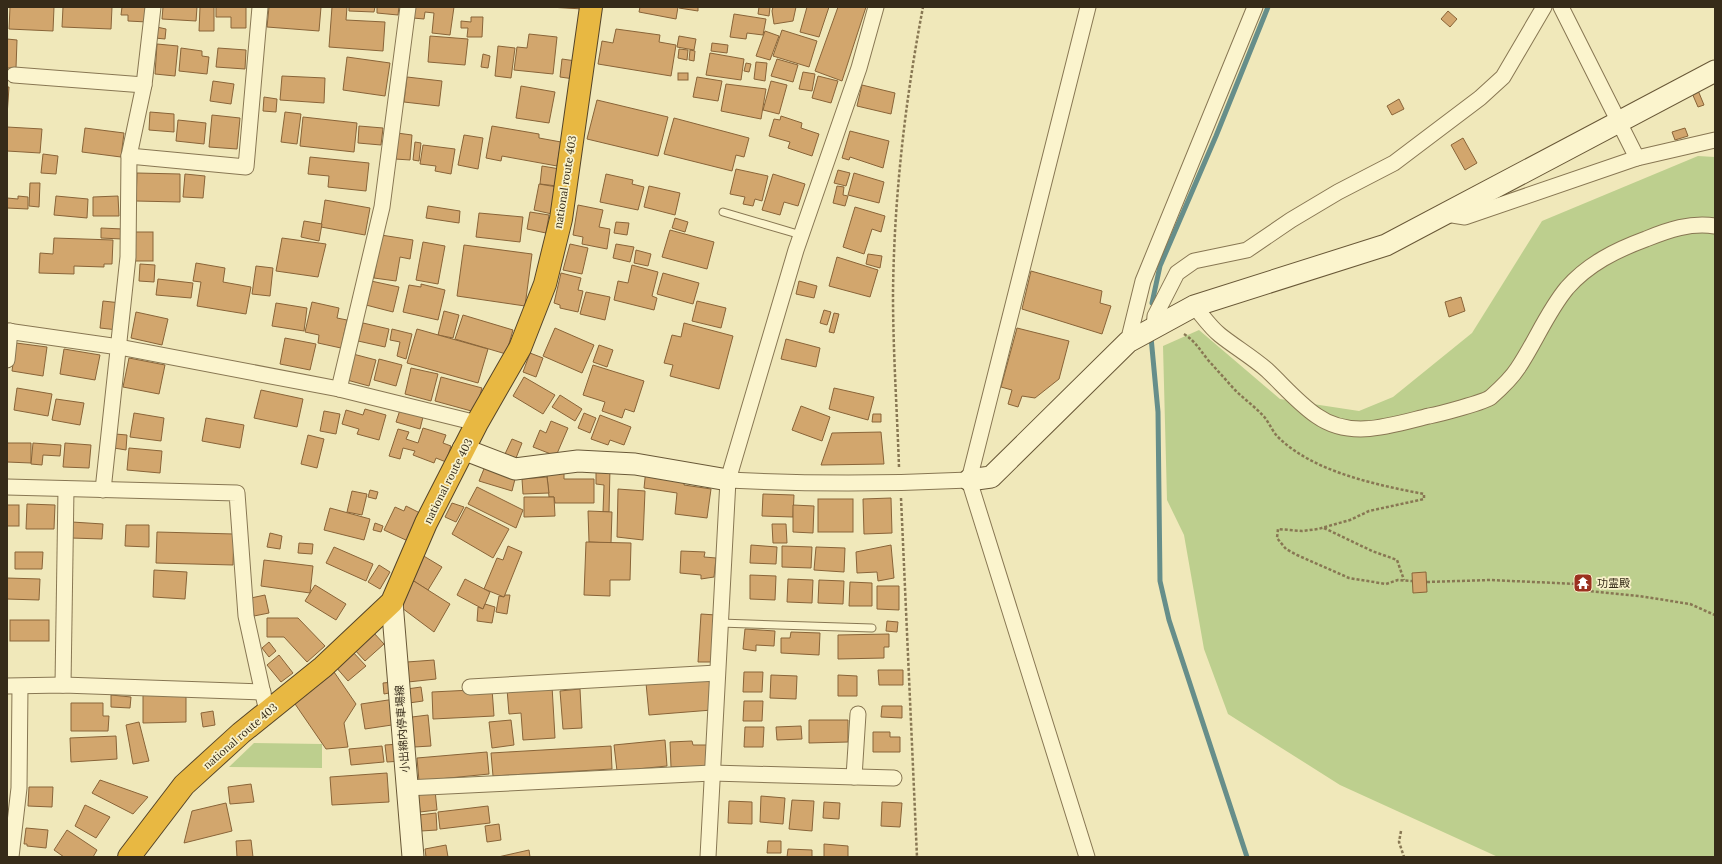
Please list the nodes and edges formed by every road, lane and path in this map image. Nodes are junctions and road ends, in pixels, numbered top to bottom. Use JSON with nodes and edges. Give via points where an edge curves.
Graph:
{"nodes":[{"id":1,"x":153,"y":7,"type":"edge"},
{"id":2,"x":260,"y":7,"type":"edge"},
{"id":3,"x":408,"y":7,"type":"edge"},
{"id":4,"x":591,"y":7,"type":"edge"},
{"id":5,"x":876,"y":7,"type":"edge"},
{"id":6,"x":923,"y":7,"type":"edge"},
{"id":7,"x":1088,"y":7,"type":"edge"},
{"id":8,"x":1255,"y":7,"type":"edge"},
{"id":9,"x":1544,"y":7,"type":"edge"},
{"id":10,"x":1561,"y":7,"type":"edge"},
{"id":11,"x":1715,"y":71,"type":"edge"},
{"id":12,"x":14,"y":75,"type":"dead end"},
{"id":13,"x":144,"y":84,"type":"junction"},
{"id":14,"x":1618,"y":122,"type":"junction"},
{"id":15,"x":1715,"y":140,"type":"edge"},
{"id":16,"x":130,"y":156,"type":"junction"},
{"id":17,"x":1637,"y":158,"type":"junction"},
{"id":18,"x":722,"y":212,"type":"dead end"},
{"id":19,"x":1446,"y":214,"type":"junction"},
{"id":20,"x":1715,"y":226,"type":"edge"},
{"id":21,"x":801,"y":235,"type":"junction"},
{"id":22,"x":1194,"y":306,"type":"junction"},
{"id":23,"x":1173,"y":318,"type":"junction"},
{"id":24,"x":1154,"y":328,"type":"junction"},
{"id":25,"x":9,"y":331,"type":"edge"},
{"id":26,"x":1128,"y":342,"type":"junction"},
{"id":27,"x":119,"y":347,"type":"junction"},
{"id":28,"x":7,"y":360,"type":"edge"},
{"id":29,"x":339,"y":389,"type":"junction"},
{"id":30,"x":477,"y":423,"type":"junction"},
{"id":31,"x":463,"y":450,"type":"junction"},
{"id":32,"x":728,"y":480,"type":"junction"},
{"id":33,"x":969,"y":480,"type":"junction"},
{"id":34,"x":900,"y":484,"type":"junction"},
{"id":35,"x":7,"y":487,"type":"edge"},
{"id":36,"x":66,"y":488,"type":"junction"},
{"id":37,"x":103,"y":490,"type":"junction"},
{"id":38,"x":1324,"y":528,"type":"junction"},
{"id":39,"x":1404,"y":580,"type":"junction"},
{"id":40,"x":1412,"y":581,"type":"dead end"},
{"id":41,"x":1427,"y":582,"type":"dead end"},
{"id":42,"x":392,"y":602,"type":"junction"},
{"id":43,"x":1715,"y":615,"type":"edge"},
{"id":44,"x":720,"y":623,"type":"junction"},
{"id":45,"x":872,"y":628,"type":"dead end"},
{"id":46,"x":717,"y":673,"type":"junction"},
{"id":47,"x":63,"y":685,"type":"junction"},
{"id":48,"x":13,"y":686,"type":"edge"},
{"id":49,"x":470,"y":687,"type":"dead end"},
{"id":50,"x":265,"y":702,"type":"junction"},
{"id":51,"x":858,"y":714,"type":"dead end"},
{"id":52,"x":712,"y":773,"type":"junction"},
{"id":53,"x":854,"y":777,"type":"junction"},
{"id":54,"x":894,"y":778,"type":"dead end"},
{"id":55,"x":406,"y":788,"type":"junction"},
{"id":56,"x":1401,"y":831,"type":"dead end"},
{"id":57,"x":11,"y":857,"type":"edge"},
{"id":58,"x":129,"y":857,"type":"edge"},
{"id":59,"x":413,"y":857,"type":"edge"},
{"id":60,"x":708,"y":857,"type":"edge"},
{"id":61,"x":917,"y":857,"type":"edge"},
{"id":62,"x":1087,"y":857,"type":"edge"},
{"id":63,"x":1404,"y":857,"type":"edge"}],
"edges":[{"from":1,"to":13,"type":"street"},
{"from":2,"to":16,"type":"street","via":[[246,167]]},
{"from":3,"to":29,"type":"street","via":[[382,208]]},
{"from":4,"to":30,"type":"highway","name":"national route 403","via":[[561,219],[545,284],[520,348]]},
{"from":5,"to":21,"type":"street","via":[[859,68]]},
{"from":6,"to":34,"type":"path","via":[[911,69],[904,126],[893,293]]},
{"from":7,"to":33,"type":"street"},
{"from":8,"to":26,"type":"street","via":[[1143,281]]},
{"from":9,"to":24,"type":"street","via":[[1503,77],[1480,98],[1394,163],[1338,192],[1247,250],[1194,261],[1177,273],[1155,316]]},
{"from":10,"to":14,"type":"street"},
{"from":11,"to":14,"type":"street"},
{"from":12,"to":13,"type":"street"},
{"from":13,"to":16,"type":"street"},
{"from":14,"to":17,"type":"street"},
{"from":14,"to":19,"type":"street"},
{"from":15,"to":17,"type":"street"},
{"from":16,"to":27,"type":"street","via":[[128,257]]},
{"from":17,"to":19,"type":"street","via":[[1464,217]]},
{"from":18,"to":21,"type":"lane"},
{"from":19,"to":22,"type":"street","via":[[1386,245]]},
{"from":20,"to":22,"type":"street","via":[[1705,224],[1672,228],[1600,260],[1580,275],[1566,290],[1517,369],[1489,398],[1437,415],[1371,429],[1352,430],[1317,417],[1266,369],[1219,334]]},
{"from":21,"to":32,"type":"street"},
{"from":22,"to":23,"type":"street"},
{"from":23,"to":24,"type":"street"},
{"from":23,"to":38,"type":"path","via":[[1176,329],[1193,340],[1238,393],[1266,419],[1277,436],[1294,450],[1315,463],[1348,475],[1424,494],[1424,499],[1369,510],[1350,520]]},
{"from":24,"to":26,"type":"street"},
{"from":25,"to":27,"type":"street"},
{"from":25,"to":28,"type":"street"},
{"from":26,"to":33,"type":"street","via":[[991,477]]},
{"from":27,"to":29,"type":"street"},
{"from":27,"to":37,"type":"street"},
{"from":29,"to":30,"type":"street"},
{"from":30,"to":31,"type":"highway","name":"national route 403"},
{"from":31,"to":32,"type":"street","via":[[515,469],[578,461],[635,464]]},
{"from":31,"to":42,"type":"highway","name":"national route 403","via":[[426,523]]},
{"from":32,"to":34,"type":"street"},
{"from":32,"to":44,"type":"street"},
{"from":33,"to":34,"type":"street"},
{"from":33,"to":62,"type":"street"},
{"from":34,"to":61,"type":"path"},
{"from":35,"to":36,"type":"street"},
{"from":36,"to":37,"type":"street"},
{"from":36,"to":47,"type":"street"},
{"from":37,"to":50,"type":"street","via":[[236,493],[246,616]]},
{"from":38,"to":39,"type":"path","via":[[1397,560]]},
{"from":38,"to":39,"type":"path","via":[[1302,531],[1278,529],[1277,538],[1286,549],[1298,556],[1349,578],[1386,584]]},
{"from":39,"to":40,"type":"path"},
{"from":41,"to":43,"type":"path","via":[[1490,580],[1578,584],[1578,590],[1690,604]]},
{"from":42,"to":50,"type":"highway","name":"national route 403","via":[[323,667]]},
{"from":42,"to":55,"type":"street","name":"小出綿内停車場線"},
{"from":44,"to":45,"type":"lane"},
{"from":44,"to":46,"type":"street"},
{"from":46,"to":49,"type":"street"},
{"from":46,"to":52,"type":"street"},
{"from":47,"to":48,"type":"street"},
{"from":47,"to":50,"type":"street"},
{"from":48,"to":57,"type":"street","via":[[19,788]]},
{"from":50,"to":58,"type":"highway","name":"national route 403","via":[[241,732],[184,785]]},
{"from":51,"to":53,"type":"street"},
{"from":52,"to":53,"type":"street"},
{"from":52,"to":55,"type":"street"},
{"from":52,"to":60,"type":"street"},
{"from":53,"to":54,"type":"street"},
{"from":55,"to":59,"type":"street","name":"小出綿内停車場線"},
{"from":56,"to":63,"type":"path","via":[[1399,842]]}]}
